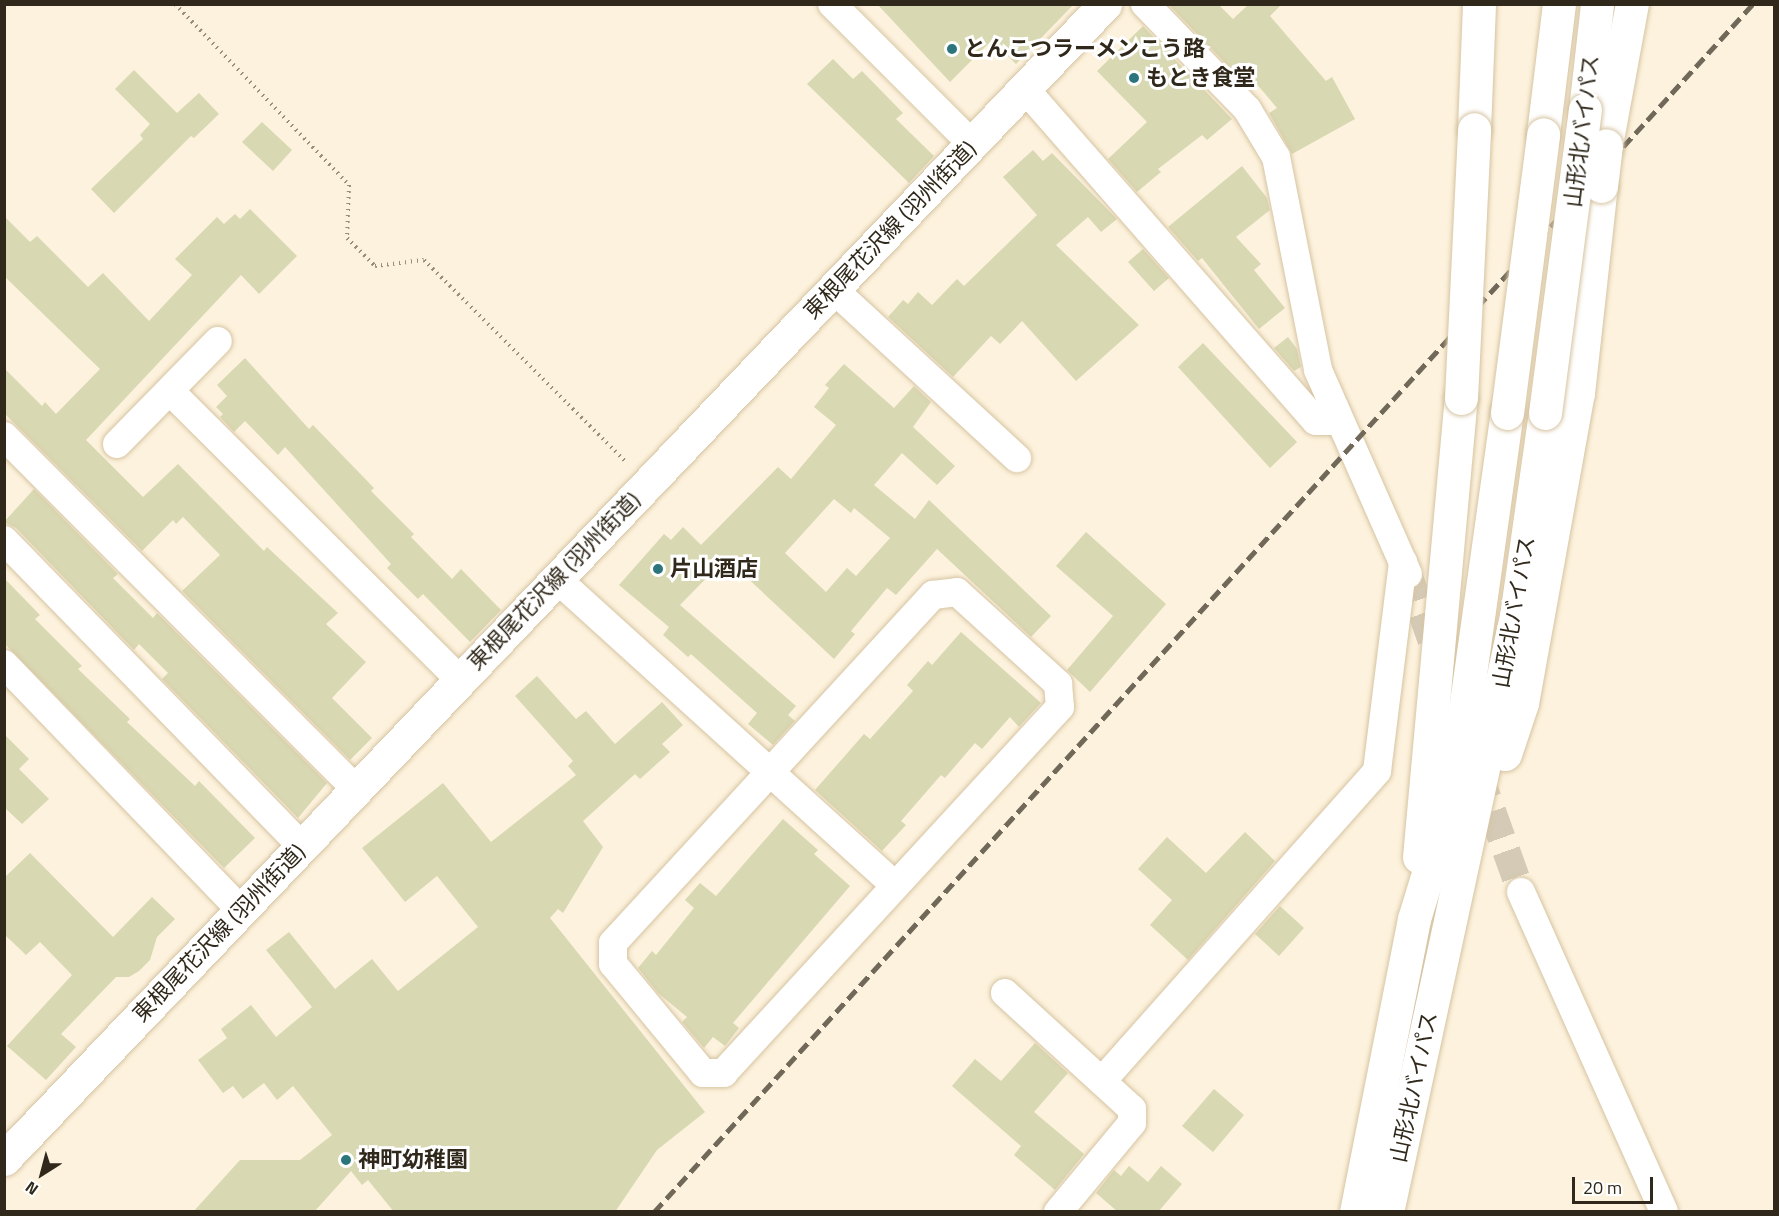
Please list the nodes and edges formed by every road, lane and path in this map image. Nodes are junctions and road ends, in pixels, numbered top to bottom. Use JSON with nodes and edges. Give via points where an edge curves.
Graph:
{"nodes":[{"id":1,"x":175,"y":4,"type":"edge"},
{"id":2,"x":832,"y":4,"type":"edge"},
{"id":3,"x":1105,"y":4,"type":"edge"},
{"id":4,"x":1145,"y":4,"type":"edge"},
{"id":5,"x":1479,"y":4,"type":"edge"},
{"id":6,"x":1559,"y":4,"type":"edge"},
{"id":7,"x":1598,"y":4,"type":"edge"},
{"id":8,"x":1632,"y":4,"type":"edge"},
{"id":9,"x":1025,"y":89,"type":"junction"},
{"id":10,"x":972,"y":144,"type":"junction"},
{"id":11,"x":834,"y":289,"type":"junction"},
{"id":12,"x":218,"y":341,"type":"dead end"},
{"id":13,"x":170,"y":391,"type":"junction"},
{"id":14,"x":1339,"y":421,"type":"junction"},
{"id":15,"x":4,"y":436,"type":"edge"},
{"id":16,"x":117,"y":444,"type":"dead end"},
{"id":17,"x":1017,"y":458,"type":"dead end"},
{"id":18,"x":647,"y":483,"type":"junction"},
{"id":19,"x":4,"y":540,"type":"edge"},
{"id":20,"x":557,"y":579,"type":"junction"},
{"id":21,"x":4,"y":664,"type":"edge"},
{"id":22,"x":460,"y":680,"type":"junction"},
{"id":23,"x":771,"y":772,"type":"junction"},
{"id":24,"x":356,"y":789,"type":"junction"},
{"id":25,"x":302,"y":846,"type":"junction"},
{"id":26,"x":894,"y":885,"type":"junction"},
{"id":27,"x":1521,"y":892,"type":"tunnel mouth"},
{"id":28,"x":241,"y":910,"type":"junction"},
{"id":29,"x":1414,"y":919,"type":"junction"},
{"id":30,"x":1449,"y":926,"type":"junction"},
{"id":31,"x":1005,"y":993,"type":"dead end"},
{"id":32,"x":1102,"y":1080,"type":"junction"},
{"id":33,"x":4,"y":1159,"type":"edge"},
{"id":34,"x":1058,"y":1212,"type":"edge"},
{"id":35,"x":1356,"y":1212,"type":"edge"},
{"id":36,"x":1387,"y":1212,"type":"edge"},
{"id":37,"x":1664,"y":1212,"type":"edge"}],
"edges":[{"from":1,"to":18,"type":"path","via":[[349,184],[347,238],[375,266],[424,260]]},
{"from":2,"to":10,"type":"lane"},
{"from":3,"to":9,"type":"main road","name":"東根尾花沢線 (羽州街道)"},
{"from":4,"to":14,"type":"lane","via":[[1247,109],[1276,157],[1318,370]]},
{"from":5,"to":29,"type":"main road","bridge":true,"via":[[1461,399],[1433,675]]},
{"from":6,"to":29,"type":"main road","name":"山形北バイパス","bridge":true,"via":[[1454,788]]},
{"from":7,"to":30,"type":"main road","name":"山形北バイパス","bridge":true,"via":[[1516,616]]},
{"from":8,"to":30,"type":"main road","bridge":true,"via":[[1606,145],[1578,393],[1522,703]]},
{"from":9,"to":10,"type":"main road","name":"東根尾花沢線 (羽州街道)"},
{"from":9,"to":14,"type":"lane","via":[[1316,421]]},
{"from":10,"to":11,"type":"main road","name":"東根尾花沢線 (羽州街道)"},
{"from":11,"to":17,"type":"lane"},
{"from":11,"to":18,"type":"main road","name":"東根尾花沢線 (羽州街道)"},
{"from":12,"to":13,"type":"lane"},
{"from":13,"to":16,"type":"lane"},
{"from":13,"to":22,"type":"lane"},
{"from":14,"to":32,"type":"lane","via":[[1405,568],[1377,771]]},
{"from":15,"to":24,"type":"lane"},
{"from":18,"to":20,"type":"main road","name":"東根尾花沢線 (羽州街道)"},
{"from":19,"to":25,"type":"lane"},
{"from":20,"to":22,"type":"main road","name":"東根尾花沢線 (羽州街道)"},
{"from":20,"to":23,"type":"lane"},
{"from":21,"to":28,"type":"lane"},
{"from":22,"to":24,"type":"main road","name":"東根尾花沢線 (羽州街道)"},
{"from":23,"to":26,"type":"lane"},
{"from":23,"to":26,"type":"lane","via":[[933,595],[957,592],[1041,668],[1058,684],[1060,707]]},
{"from":23,"to":26,"type":"lane","via":[[614,943],[613,964],[704,1073],[724,1074]]},
{"from":24,"to":25,"type":"main road","name":"東根尾花沢線 (羽州街道)"},
{"from":25,"to":28,"type":"main road","name":"東根尾花沢線 (羽州街道)"},
{"from":27,"to":37,"type":"lane"},
{"from":28,"to":33,"type":"main road","name":"東根尾花沢線 (羽州街道)"},
{"from":29,"to":35,"type":"main road","name":"山形北バイパス"},
{"from":30,"to":36,"type":"main road","name":"山形北バイパス"},
{"from":31,"to":32,"type":"lane"},
{"from":32,"to":34,"type":"lane","via":[[1132,1109],[1132,1123]]}]}
